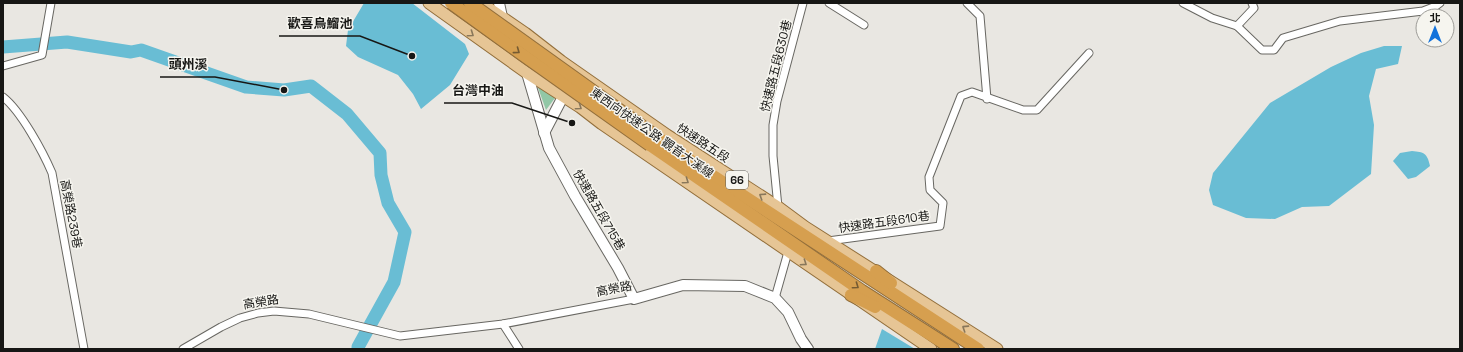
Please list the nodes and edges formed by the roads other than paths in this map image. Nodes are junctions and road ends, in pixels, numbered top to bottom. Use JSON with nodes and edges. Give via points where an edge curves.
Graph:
{"nodes":[{"id":1,"x":51,"y":3,"type":"edge"},
{"id":2,"x":429,"y":3,"type":"edge"},
{"id":3,"x":451,"y":3,"type":"edge"},
{"id":4,"x":463,"y":3,"type":"edge"},
{"id":5,"x":470,"y":3,"type":"edge"},
{"id":6,"x":481,"y":3,"type":"edge"},
{"id":7,"x":499,"y":3,"type":"edge"},
{"id":8,"x":803,"y":3,"type":"edge"},
{"id":9,"x":829,"y":3,"type":"edge"},
{"id":10,"x":967,"y":3,"type":"edge"},
{"id":11,"x":1183,"y":3,"type":"edge"},
{"id":12,"x":1252,"y":3,"type":"edge"},
{"id":13,"x":1440,"y":3,"type":"edge"},
{"id":14,"x":502,"y":17,"type":"junction"},
{"id":15,"x":454,"y":22,"type":"junction"},
{"id":16,"x":864,"y":24,"type":"dead end"},
{"id":17,"x":1236,"y":26,"type":"junction"},
{"id":18,"x":1088,"y":53,"type":"dead end"},
{"id":19,"x":3,"y":66,"type":"edge"},
{"id":20,"x":577,"y":72,"type":"junction"},
{"id":21,"x":526,"y":73,"type":"junction"},
{"id":22,"x":563,"y":96,"type":"junction"},
{"id":23,"x":3,"y":97,"type":"edge"},
{"id":24,"x":987,"y":98,"type":"junction"},
{"id":25,"x":544,"y":133,"type":"junction"},
{"id":26,"x":778,"y":207,"type":"junction"},
{"id":27,"x":828,"y":241,"type":"junction"},
{"id":28,"x":788,"y":252,"type":"junction"},
{"id":29,"x":876,"y":271,"type":"junction"},
{"id":30,"x":851,"y":295,"type":"junction"},
{"id":31,"x":775,"y":298,"type":"junction"},
{"id":32,"x":634,"y":299,"type":"junction"},
{"id":33,"x":503,"y":324,"type":"junction"},
{"id":34,"x":943,"y":326,"type":"junction"},
{"id":35,"x":927,"y":333,"type":"junction"},
{"id":36,"x":84,"y":349,"type":"edge"},
{"id":37,"x":183,"y":349,"type":"edge"},
{"id":38,"x":519,"y":349,"type":"edge"},
{"id":39,"x":808,"y":349,"type":"edge"},
{"id":40,"x":931,"y":349,"type":"edge"},
{"id":41,"x":953,"y":349,"type":"edge"},
{"id":42,"x":978,"y":349,"type":"edge"},
{"id":43,"x":997,"y":349,"type":"edge"}],
"edges":[{"from":1,"to":19,"type":"street","via":[[42,55]]},
{"from":2,"to":15,"type":"main road","number":"66"},
{"from":3,"to":35,"type":"highway","name":"東西向快速公路 觀音大溪線","number":"66","one_way":true,"bridge":true,"via":[[608,116]]},
{"from":4,"to":15,"type":"street"},
{"from":5,"to":34,"type":"highway","name":"東西向快速公路 觀音大溪線","number":"66","bridge":true,"via":[[701,168]]},
{"from":6,"to":14,"type":"main road","name":"快速路五段","number":"66"},
{"from":7,"to":14,"type":"street"},
{"from":8,"to":26,"type":"street","name":"快速路五段630巷","via":[[773,125]]},
{"from":9,"to":16,"type":"street"},
{"from":10,"to":24,"type":"street","via":[[980,16]]},
{"from":11,"to":17,"type":"street","via":[[1212,18]]},
{"from":12,"to":17,"type":"street","via":[[1254,8]]},
{"from":13,"to":17,"type":"street","via":[[1423,11],[1340,21],[1284,38],[1274,50],[1262,50]]},
{"from":14,"to":20,"type":"main road","name":"快速路五段","number":"66"},
{"from":15,"to":21,"type":"main road","number":"66","one_way":true},
{"from":18,"to":24,"type":"street","via":[[1037,110],[1023,110]]},
{"from":20,"to":22,"type":"street"},
{"from":26,"to":20,"type":"main road","name":"快速路五段","number":"66","one_way":true,"via":[[667,135]]},
{"from":21,"to":22,"type":"main road","number":"66"},
{"from":21,"to":25,"type":"street","name":"快速路五段715巷"},
{"from":22,"to":25,"type":"street"},
{"from":22,"to":28,"type":"main road","number":"66","one_way":true},
{"from":23,"to":36,"type":"street","name":"高榮路239巷","via":[[22,119],[52,173]]},
{"from":24,"to":27,"type":"street","name":"快速路五段610巷","via":[[972,92],[961,96],[929,177],[930,190],[943,203],[940,226]]},
{"from":25,"to":32,"type":"street","name":"快速路五段715巷","via":[[549,148],[575,196]]},
{"from":26,"to":27,"type":"main road","name":"快速路五段","number":"66"},
{"from":27,"to":29,"type":"main road","name":"快速路五段","number":"66"},
{"from":28,"to":30,"type":"main road","number":"66","one_way":true},
{"from":28,"to":31,"type":"street"},
{"from":29,"to":34,"type":"highway"},
{"from":43,"to":29,"type":"main road","name":"快速路五段","number":"66","one_way":true},
{"from":30,"to":35,"type":"highway"},
{"from":30,"to":40,"type":"main road","number":"66"},
{"from":31,"to":32,"type":"street","name":"高榮路","via":[[745,286],[683,285]]},
{"from":31,"to":39,"type":"street","name":"高榮路","via":[[788,312]]},
{"from":32,"to":33,"type":"street","name":"高榮路"},
{"from":33,"to":37,"type":"street","name":"高榮路","via":[[400,336],[309,314],[274,311],[240,318]]},
{"from":33,"to":38,"type":"street"},
{"from":34,"to":42,"type":"highway","name":"東西向快速公路 觀音大溪線","number":"66"},
{"from":35,"to":41,"type":"highway","name":"東西向快速公路 觀音大溪線","number":"66"}]}
